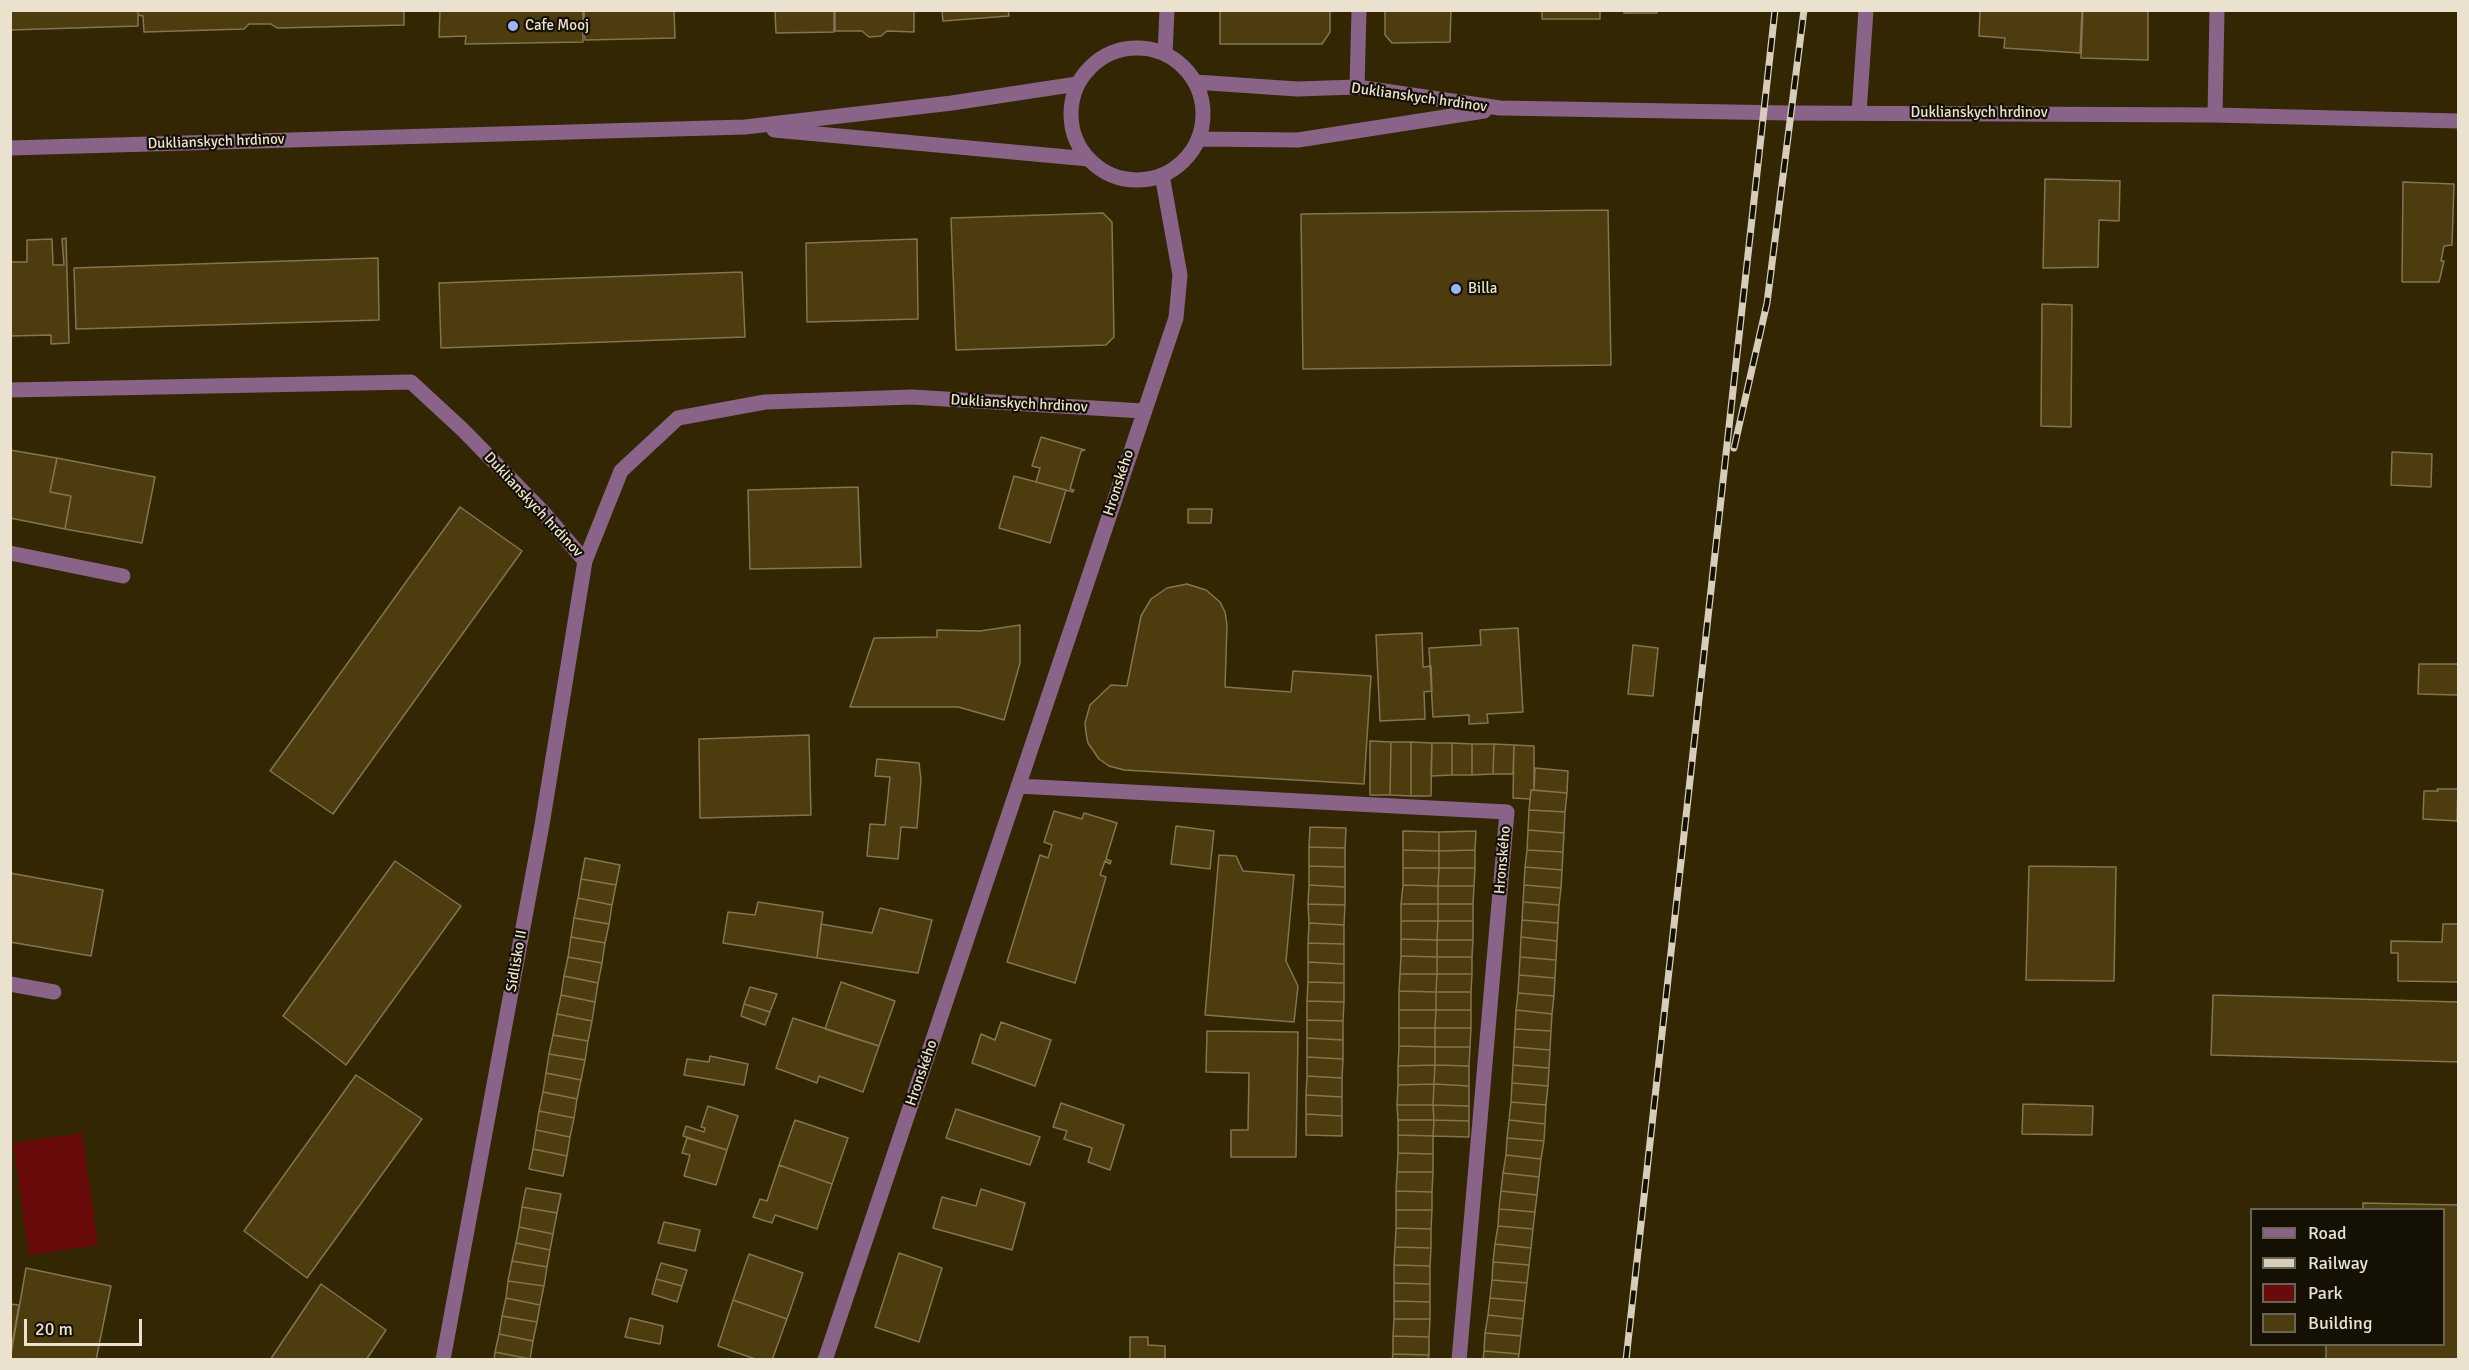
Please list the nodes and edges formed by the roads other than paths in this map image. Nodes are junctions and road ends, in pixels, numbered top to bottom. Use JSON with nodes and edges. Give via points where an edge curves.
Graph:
{"nodes":[{"id":1,"x":1167,"y":10,"type":"edge"},
{"id":2,"x":1359,"y":10,"type":"edge"},
{"id":3,"x":1866,"y":10,"type":"edge"},
{"id":4,"x":2217,"y":10,"type":"edge"},
{"id":5,"x":1165,"y":54,"type":"junction"},
{"id":6,"x":1195,"y":82,"type":"junction"},
{"id":7,"x":1077,"y":84,"type":"junction"},
{"id":8,"x":1357,"y":87,"type":"junction"},
{"id":9,"x":1500,"y":108,"type":"junction"},
{"id":10,"x":1859,"y":113,"type":"junction"},
{"id":11,"x":2215,"y":115,"type":"junction"},
{"id":12,"x":2458,"y":121,"type":"edge"},
{"id":13,"x":745,"y":127,"type":"junction"},
{"id":14,"x":1198,"y":139,"type":"junction"},
{"id":15,"x":10,"y":148,"type":"edge"},
{"id":16,"x":1089,"y":159,"type":"junction"},
{"id":17,"x":1162,"y":175,"type":"junction"},
{"id":18,"x":10,"y":390,"type":"edge"},
{"id":19,"x":1143,"y":411,"type":"junction"},
{"id":20,"x":10,"y":553,"type":"edge"},
{"id":21,"x":585,"y":561,"type":"junction"},
{"id":22,"x":123,"y":576,"type":"dead end"},
{"id":23,"x":1018,"y":786,"type":"junction"},
{"id":24,"x":10,"y":984,"type":"edge"},
{"id":25,"x":54,"y":992,"type":"dead end"},
{"id":26,"x":443,"y":1359,"type":"edge"},
{"id":27,"x":825,"y":1359,"type":"edge"},
{"id":28,"x":1459,"y":1359,"type":"edge"}],
"edges":[{"from":1,"to":5,"type":"street"},
{"from":2,"to":8,"type":"street"},
{"from":3,"to":10,"type":"street"},
{"from":4,"to":11,"type":"street"},
{"from":5,"to":6,"type":"street"},
{"from":5,"to":7,"type":"street","via":[[1136,48],[1106,55],[1089,67]]},
{"from":6,"to":8,"type":"street","name":"Duklianskych hrdinov"},
{"from":6,"to":14,"type":"street","via":[[1202,102]]},
{"from":7,"to":13,"type":"street","name":"Duklianskych hrdinov"},
{"from":7,"to":16,"type":"street","via":[[1071,124],[1077,143]]},
{"from":8,"to":9,"type":"street","name":"Duklianskych hrdinov"},
{"from":9,"to":10,"type":"street","name":"Duklianskych hrdinov"},
{"from":9,"to":14,"type":"street","name":"Duklianskych hrdinov","via":[[1298,140]]},
{"from":10,"to":11,"type":"street","name":"Duklianskych hrdinov"},
{"from":11,"to":12,"type":"street","name":"Duklianskych hrdinov"},
{"from":13,"to":15,"type":"street","name":"Duklianskych hrdinov"},
{"from":13,"to":16,"type":"street","name":"Duklianskych hrdinov"},
{"from":14,"to":17,"type":"street","via":[[1183,160]]},
{"from":16,"to":17,"type":"street","via":[[1123,179],[1143,180]]},
{"from":17,"to":19,"type":"street","name":"Hronského","via":[[1180,274],[1176,318]]},
{"from":18,"to":21,"type":"street","name":"Duklianskych hrdinov","via":[[411,382],[542,511]]},
{"from":19,"to":21,"type":"street","name":"Duklianskych hrdinov","via":[[912,398],[765,402],[678,418],[621,471]]},
{"from":19,"to":23,"type":"street","name":"Hronského"},
{"from":20,"to":22,"type":"street"},
{"from":21,"to":26,"type":"street","name":"Sídlisko II","via":[[542,825]]},
{"from":23,"to":27,"type":"street","name":"Hronského"},
{"from":23,"to":28,"type":"street","name":"Hronského","via":[[1507,812]]},
{"from":24,"to":25,"type":"street"}]}
